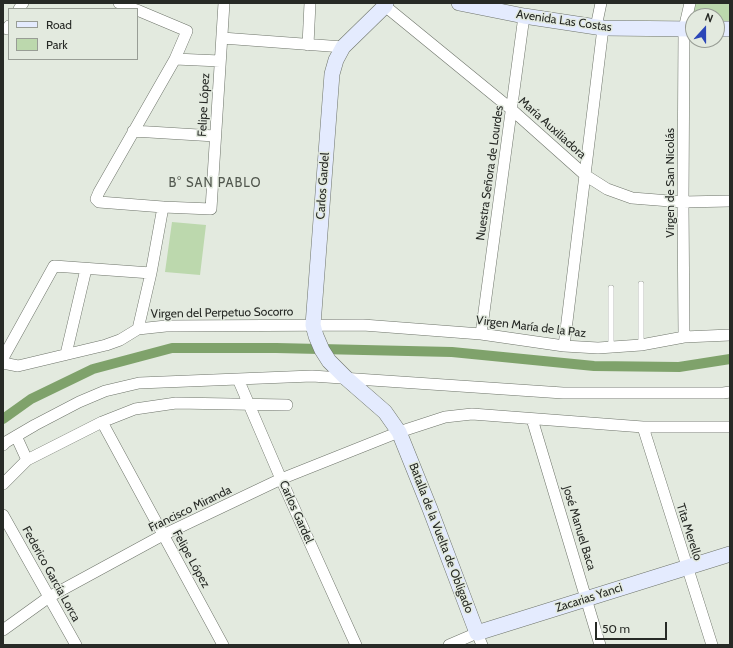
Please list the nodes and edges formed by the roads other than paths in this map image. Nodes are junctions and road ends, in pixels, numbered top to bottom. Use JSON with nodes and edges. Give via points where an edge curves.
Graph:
{"nodes":[{"id":1,"x":119,"y":3,"type":"edge"},
{"id":2,"x":224,"y":3,"type":"edge"},
{"id":3,"x":310,"y":3,"type":"edge"},
{"id":4,"x":459,"y":3,"type":"edge"},
{"id":5,"x":601,"y":3,"type":"edge"},
{"id":6,"x":385,"y":4,"type":"edge"},
{"id":7,"x":132,"y":8,"type":"edge"},
{"id":8,"x":138,"y":10,"type":"edge"},
{"id":9,"x":515,"y":11,"type":"edge"},
{"id":10,"x":600,"y":27,"type":"junction"},
{"id":11,"x":685,"y":29,"type":"edge"},
{"id":12,"x":222,"y":38,"type":"junction"},
{"id":13,"x":308,"y":45,"type":"junction"},
{"id":14,"x":343,"y":47,"type":"junction"},
{"id":15,"x":687,"y":48,"type":"edge"},
{"id":16,"x":175,"y":58,"type":"junction"},
{"id":17,"x":220,"y":61,"type":"junction"},
{"id":18,"x":511,"y":109,"type":"junction"},
{"id":19,"x":133,"y":131,"type":"junction"},
{"id":20,"x":216,"y":136,"type":"junction"},
{"id":21,"x":585,"y":175,"type":"junction"},
{"id":22,"x":730,"y":201,"type":"edge"},
{"id":23,"x":682,"y":202,"type":"junction"},
{"id":24,"x":163,"y":207,"type":"junction"},
{"id":25,"x":86,"y":269,"type":"junction"},
{"id":26,"x":151,"y":273,"type":"junction"},
{"id":27,"x":641,"y":284,"type":"dead end"},
{"id":28,"x":611,"y":288,"type":"dead end"},
{"id":29,"x":313,"y":325,"type":"junction"},
{"id":30,"x":138,"y":329,"type":"junction"},
{"id":31,"x":424,"y":329,"type":"joint"},
{"id":32,"x":481,"y":334,"type":"junction"},
{"id":33,"x":730,"y":335,"type":"edge"},
{"id":34,"x":684,"y":337,"type":"junction"},
{"id":35,"x":641,"y":345,"type":"junction"},
{"id":36,"x":564,"y":346,"type":"junction"},
{"id":37,"x":611,"y":347,"type":"junction"},
{"id":38,"x":66,"y":354,"type":"junction"},
{"id":39,"x":3,"y":358,"type":"edge"},
{"id":40,"x":3,"y":363,"type":"edge"},
{"id":41,"x":346,"y":378,"type":"junction"},
{"id":42,"x":238,"y":379,"type":"junction"},
{"id":43,"x":730,"y":392,"type":"edge"},
{"id":44,"x":249,"y":404,"type":"junction"},
{"id":45,"x":287,"y":405,"type":"dead end"},
{"id":46,"x":532,"y":419,"type":"junction"},
{"id":47,"x":102,"y":422,"type":"junction"},
{"id":48,"x":730,"y":426,"type":"edge"},
{"id":49,"x":642,"y":427,"type":"junction"},
{"id":50,"x":399,"y":432,"type":"junction"},
{"id":51,"x":16,"y":436,"type":"junction"},
{"id":52,"x":3,"y":445,"type":"edge"},
{"id":53,"x":27,"y":460,"type":"junction"},
{"id":54,"x":281,"y":479,"type":"junction"},
{"id":55,"x":3,"y":484,"type":"edge"},
{"id":56,"x":3,"y":515,"type":"edge"},
{"id":57,"x":163,"y":535,"type":"junction"},
{"id":58,"x":730,"y":554,"type":"edge"},
{"id":59,"x":687,"y":567,"type":"junction"},
{"id":60,"x":49,"y":597,"type":"junction"},
{"id":61,"x":586,"y":599,"type":"junction"},
{"id":62,"x":3,"y":630,"type":"edge"},
{"id":63,"x":479,"y":639,"type":"edge"},
{"id":64,"x":76,"y":645,"type":"edge"},
{"id":65,"x":223,"y":645,"type":"edge"},
{"id":66,"x":356,"y":645,"type":"edge"},
{"id":67,"x":449,"y":645,"type":"edge"},
{"id":68,"x":600,"y":645,"type":"edge"},
{"id":69,"x":712,"y":645,"type":"edge"}],
"edges":[{"from":1,"to":7,"type":"street"},
{"from":2,"to":12,"type":"street","name":"Felipe López"},
{"from":3,"to":13,"type":"street"},
{"from":4,"to":9,"type":"street","name":"Avenida Las Costas"},
{"from":5,"to":10,"type":"street"},
{"from":6,"to":14,"type":"street","name":"Carlos Gardel"},
{"from":6,"to":18,"type":"street","name":"María Auxiliadora"},
{"from":8,"to":16,"type":"street","via":[[187,31]]},
{"from":9,"to":10,"type":"street","name":"Avenida Las Costas"},
{"from":9,"to":18,"type":"street","name":"Nuestra Señora de Lourdes"},
{"from":10,"to":11,"type":"street","name":"Avenida Las Costas"},
{"from":10,"to":21,"type":"street"},
{"from":12,"to":13,"type":"street"},
{"from":12,"to":17,"type":"street","name":"Felipe López"},
{"from":13,"to":14,"type":"street"},
{"from":14,"to":29,"type":"street","name":"Carlos Gardel","via":[[332,74]]},
{"from":15,"to":23,"type":"street","name":"Virgen de San Nicolás"},
{"from":16,"to":17,"type":"street"},
{"from":16,"to":19,"type":"street"},
{"from":17,"to":20,"type":"street","name":"Felipe López"},
{"from":18,"to":21,"type":"street","name":"María Auxiliadora"},
{"from":18,"to":32,"type":"street","name":"Nuestra Señora de Lourdes"},
{"from":19,"to":20,"type":"street"},
{"from":19,"to":24,"type":"street","via":[[96,199],[98,202]]},
{"from":20,"to":24,"type":"street","name":"Felipe López","via":[[211,209]]},
{"from":21,"to":23,"type":"street","name":"María Auxiliadora","via":[[607,189],[632,198]]},
{"from":21,"to":36,"type":"street"},
{"from":22,"to":23,"type":"street","name":"María Auxiliadora"},
{"from":23,"to":34,"type":"street","name":"Virgen de San Nicolás"},
{"from":24,"to":26,"type":"street"},
{"from":25,"to":26,"type":"street"},
{"from":25,"to":38,"type":"street"},
{"from":25,"to":39,"type":"street","via":[[54,266]]},
{"from":26,"to":30,"type":"street"},
{"from":27,"to":35,"type":"lane"},
{"from":28,"to":37,"type":"lane"},
{"from":29,"to":30,"type":"street","name":"Virgen del Perpetuo Socorro","via":[[166,326]]},
{"from":29,"to":31,"type":"street","name":"Virgen del Perpetuo Socorro"},
{"from":29,"to":41,"type":"street","name":"Carlos Gardel","via":[[322,350]]},
{"from":30,"to":38,"type":"street","name":"Virgen del Perpetuo Socorro","via":[[106,346]]},
{"from":31,"to":32,"type":"street","name":"Virgen María de la Paz"},
{"from":32,"to":36,"type":"street","name":"Virgen María de la Paz"},
{"from":33,"to":34,"type":"street","name":"Virgen María de la Paz"},
{"from":34,"to":35,"type":"street","name":"Virgen María de la Paz"},
{"from":35,"to":37,"type":"street","name":"Virgen María de la Paz"},
{"from":36,"to":37,"type":"street","name":"Virgen María de la Paz"},
{"from":38,"to":40,"type":"street","name":"Virgen del Perpetuo Socorro","via":[[18,366]]},
{"from":41,"to":42,"type":"street","via":[[312,376]]},
{"from":41,"to":43,"type":"street","via":[[563,393]]},
{"from":41,"to":50,"type":"street","name":"Batalla de la Vuelta de Obligado","via":[[385,412]]},
{"from":42,"to":44,"type":"street","name":"Carlos Gardel"},
{"from":42,"to":51,"type":"street","via":[[139,383],[105,391],[35,424]]},
{"from":44,"to":45,"type":"street"},
{"from":44,"to":47,"type":"street","via":[[176,403],[135,409]]},
{"from":44,"to":54,"type":"street","name":"Carlos Gardel"},
{"from":46,"to":49,"type":"street","name":"Francisco Miranda"},
{"from":46,"to":50,"type":"street","name":"Francisco Miranda","via":[[472,414],[445,417]]},
{"from":46,"to":61,"type":"street","name":"José Manuel Baca"},
{"from":47,"to":53,"type":"street"},
{"from":47,"to":57,"type":"street","name":"Felipe López"},
{"from":48,"to":49,"type":"street","name":"Francisco Miranda"},
{"from":49,"to":59,"type":"street","name":"Tita Merello"},
{"from":50,"to":54,"type":"street","name":"Francisco Miranda"},
{"from":50,"to":63,"type":"street","name":"Batalla de la Vuelta de Obligado"},
{"from":51,"to":52,"type":"street"},
{"from":51,"to":53,"type":"street"},
{"from":53,"to":55,"type":"street"},
{"from":54,"to":57,"type":"street","name":"Francisco Miranda"},
{"from":54,"to":66,"type":"street","name":"Carlos Gardel"},
{"from":56,"to":60,"type":"street","name":"Federico García Lorca"},
{"from":57,"to":60,"type":"street","name":"Francisco Miranda"},
{"from":57,"to":65,"type":"street","name":"Felipe López"},
{"from":58,"to":59,"type":"street","name":"Zacarias Yanci"},
{"from":59,"to":61,"type":"street","name":"Zacarias Yanci"},
{"from":59,"to":69,"type":"street","name":"Tita Merello"},
{"from":60,"to":62,"type":"street","name":"Francisco Miranda"},
{"from":60,"to":64,"type":"street","name":"Federico García Lorca"},
{"from":61,"to":63,"type":"street","name":"Zacarias Yanci"},
{"from":61,"to":68,"type":"street","name":"José Manuel Baca"},
{"from":63,"to":67,"type":"street","name":"Zacarias Yanci"}]}
